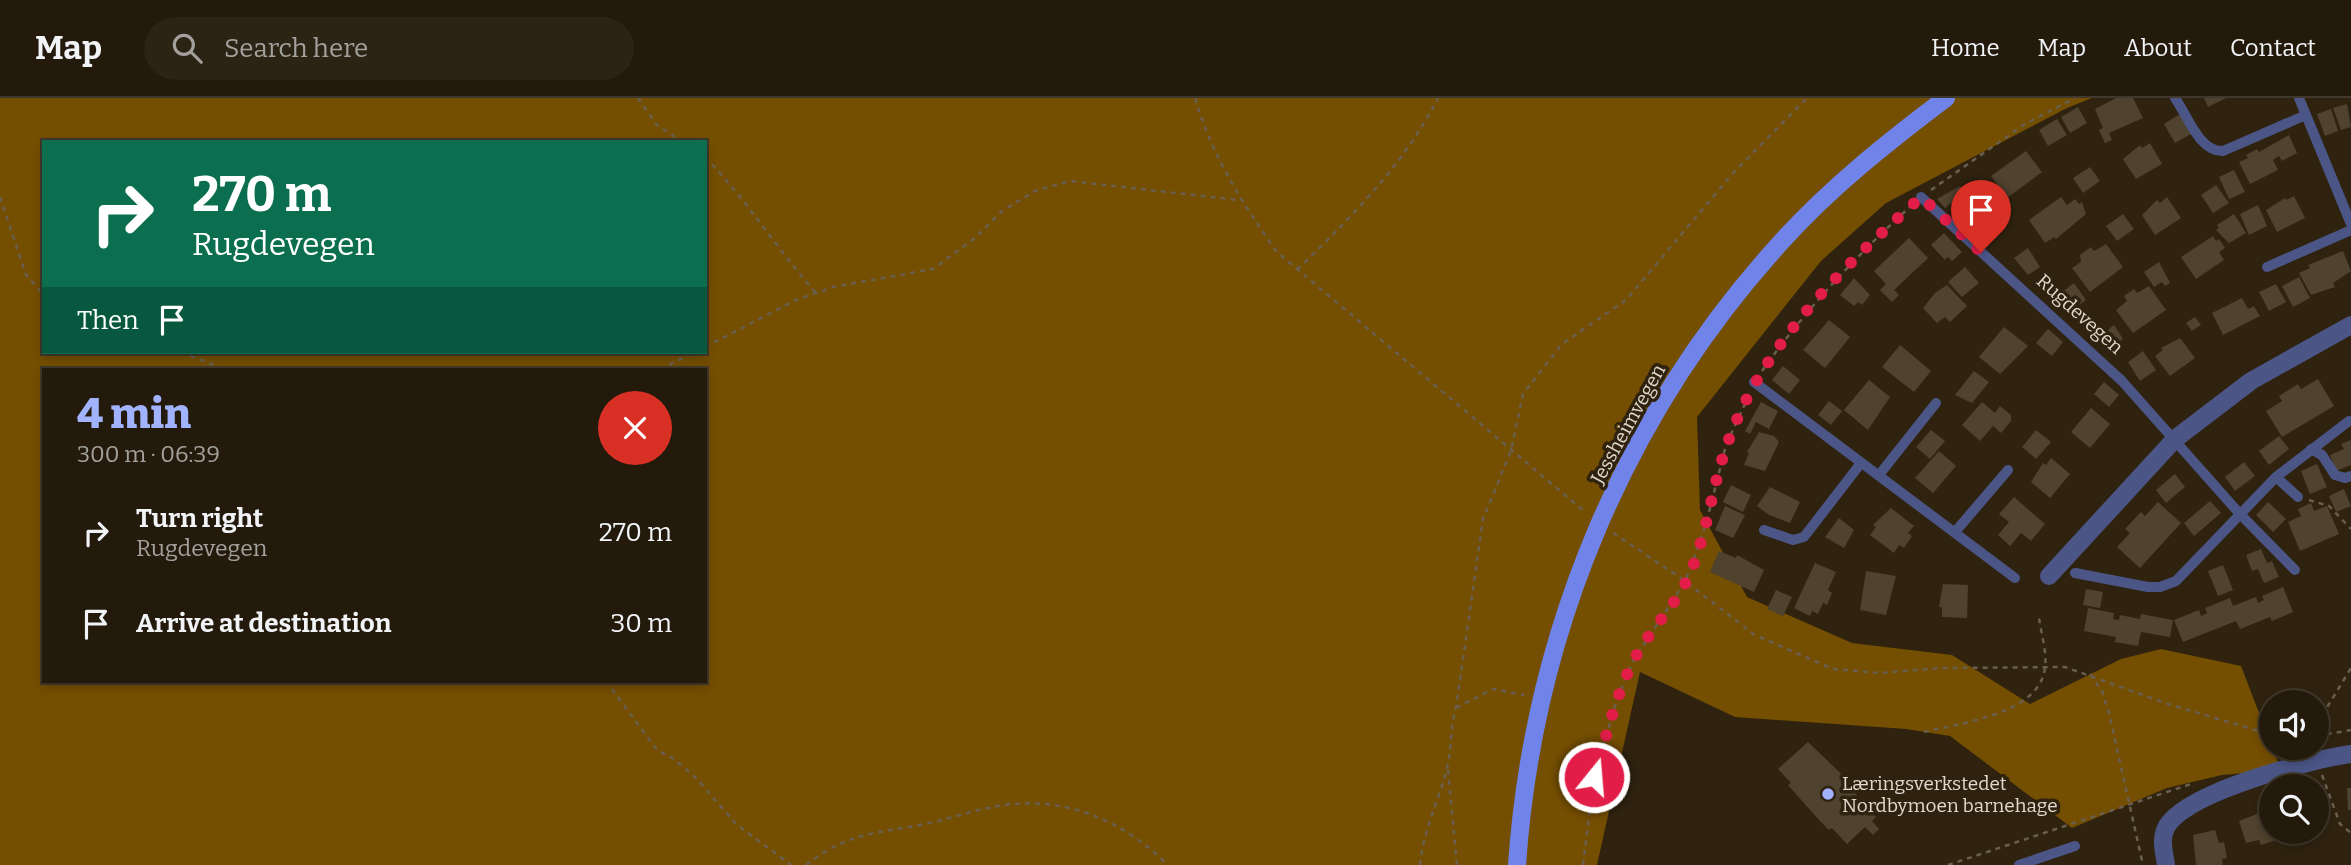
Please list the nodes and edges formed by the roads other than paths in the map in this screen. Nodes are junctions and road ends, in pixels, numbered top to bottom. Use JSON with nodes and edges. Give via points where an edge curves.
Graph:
{"nodes":[{"id":1,"x":1946,"y":98,"type":"edge"},
{"id":2,"x":2175,"y":98,"type":"edge"},
{"id":3,"x":2299,"y":98,"type":"edge"},
{"id":4,"x":2306,"y":115,"type":"junction"},
{"id":5,"x":1921,"y":197,"type":"road end"},
{"id":6,"x":2351,"y":224,"type":"edge"},
{"id":7,"x":2351,"y":230,"type":"edge"},
{"id":8,"x":2267,"y":267,"type":"dead end"},
{"id":9,"x":2351,"y":325,"type":"edge"},
{"id":10,"x":1754,"y":382,"type":"road end"},
{"id":11,"x":1936,"y":404,"type":"dead end"},
{"id":12,"x":2349,"y":421,"type":"dead end"},
{"id":13,"x":2175,"y":439,"type":"junction"},
{"id":14,"x":2311,"y":449,"type":"junction"},
{"id":15,"x":1861,"y":463,"type":"junction"},
{"id":16,"x":2008,"y":470,"type":"dead end"},
{"id":17,"x":1879,"y":475,"type":"junction"},
{"id":18,"x":2351,"y":476,"type":"edge"},
{"id":19,"x":2276,"y":477,"type":"junction"},
{"id":20,"x":2298,"y":497,"type":"road end"},
{"id":21,"x":2239,"y":513,"type":"junction"},
{"id":22,"x":1764,"y":530,"type":"dead end"},
{"id":23,"x":1955,"y":532,"type":"junction"},
{"id":24,"x":2295,"y":570,"type":"dead end"},
{"id":25,"x":2075,"y":573,"type":"dead end"},
{"id":26,"x":2049,"y":576,"type":"dead end"},
{"id":27,"x":2015,"y":578,"type":"dead end"},
{"id":28,"x":2351,"y":754,"type":"edge"},
{"id":29,"x":2075,"y":846,"type":"dead end"},
{"id":30,"x":1517,"y":865,"type":"edge"},
{"id":31,"x":2019,"y":865,"type":"edge"},
{"id":32,"x":2166,"y":865,"type":"edge"}],
"edges":[{"from":1,"to":30,"type":"main road","name":"Jessheimvegen","via":[[1858,167],[1784,239],[1683,367],[1628,461],[1562,618],[1540,700]]},
{"from":2,"to":4,"type":"lane","via":[[2212,152],[2223,152]]},
{"from":3,"to":4,"type":"lane"},
{"from":4,"to":6,"type":"lane"},
{"from":5,"to":13,"type":"lane","name":"Rugdevegen","via":[[2122,381]]},
{"from":7,"to":8,"type":"lane"},
{"from":9,"to":13,"type":"street","via":[[2251,381]]},
{"from":10,"to":15,"type":"lane"},
{"from":11,"to":17,"type":"lane"},
{"from":12,"to":14,"type":"lane"},
{"from":13,"to":21,"type":"lane","name":"Rugdevegen"},
{"from":13,"to":26,"type":"street"},
{"from":14,"to":18,"type":"lane","via":[[2335,475]]},
{"from":14,"to":19,"type":"lane"},
{"from":15,"to":17,"type":"lane"},
{"from":15,"to":22,"type":"lane","via":[[1804,537],[1793,540]]},
{"from":16,"to":23,"type":"lane"},
{"from":17,"to":23,"type":"lane"},
{"from":19,"to":20,"type":"lane"},
{"from":19,"to":21,"type":"lane"},
{"from":21,"to":24,"type":"lane","name":"Rugdevegen"},
{"from":21,"to":25,"type":"lane","via":[[2176,581],[2160,587]]},
{"from":23,"to":27,"type":"lane"},
{"from":28,"to":32,"type":"street","via":[[2316,759],[2232,786],[2186,811],[2169,823],[2162,840]]},
{"from":29,"to":31,"type":"lane"}]}
